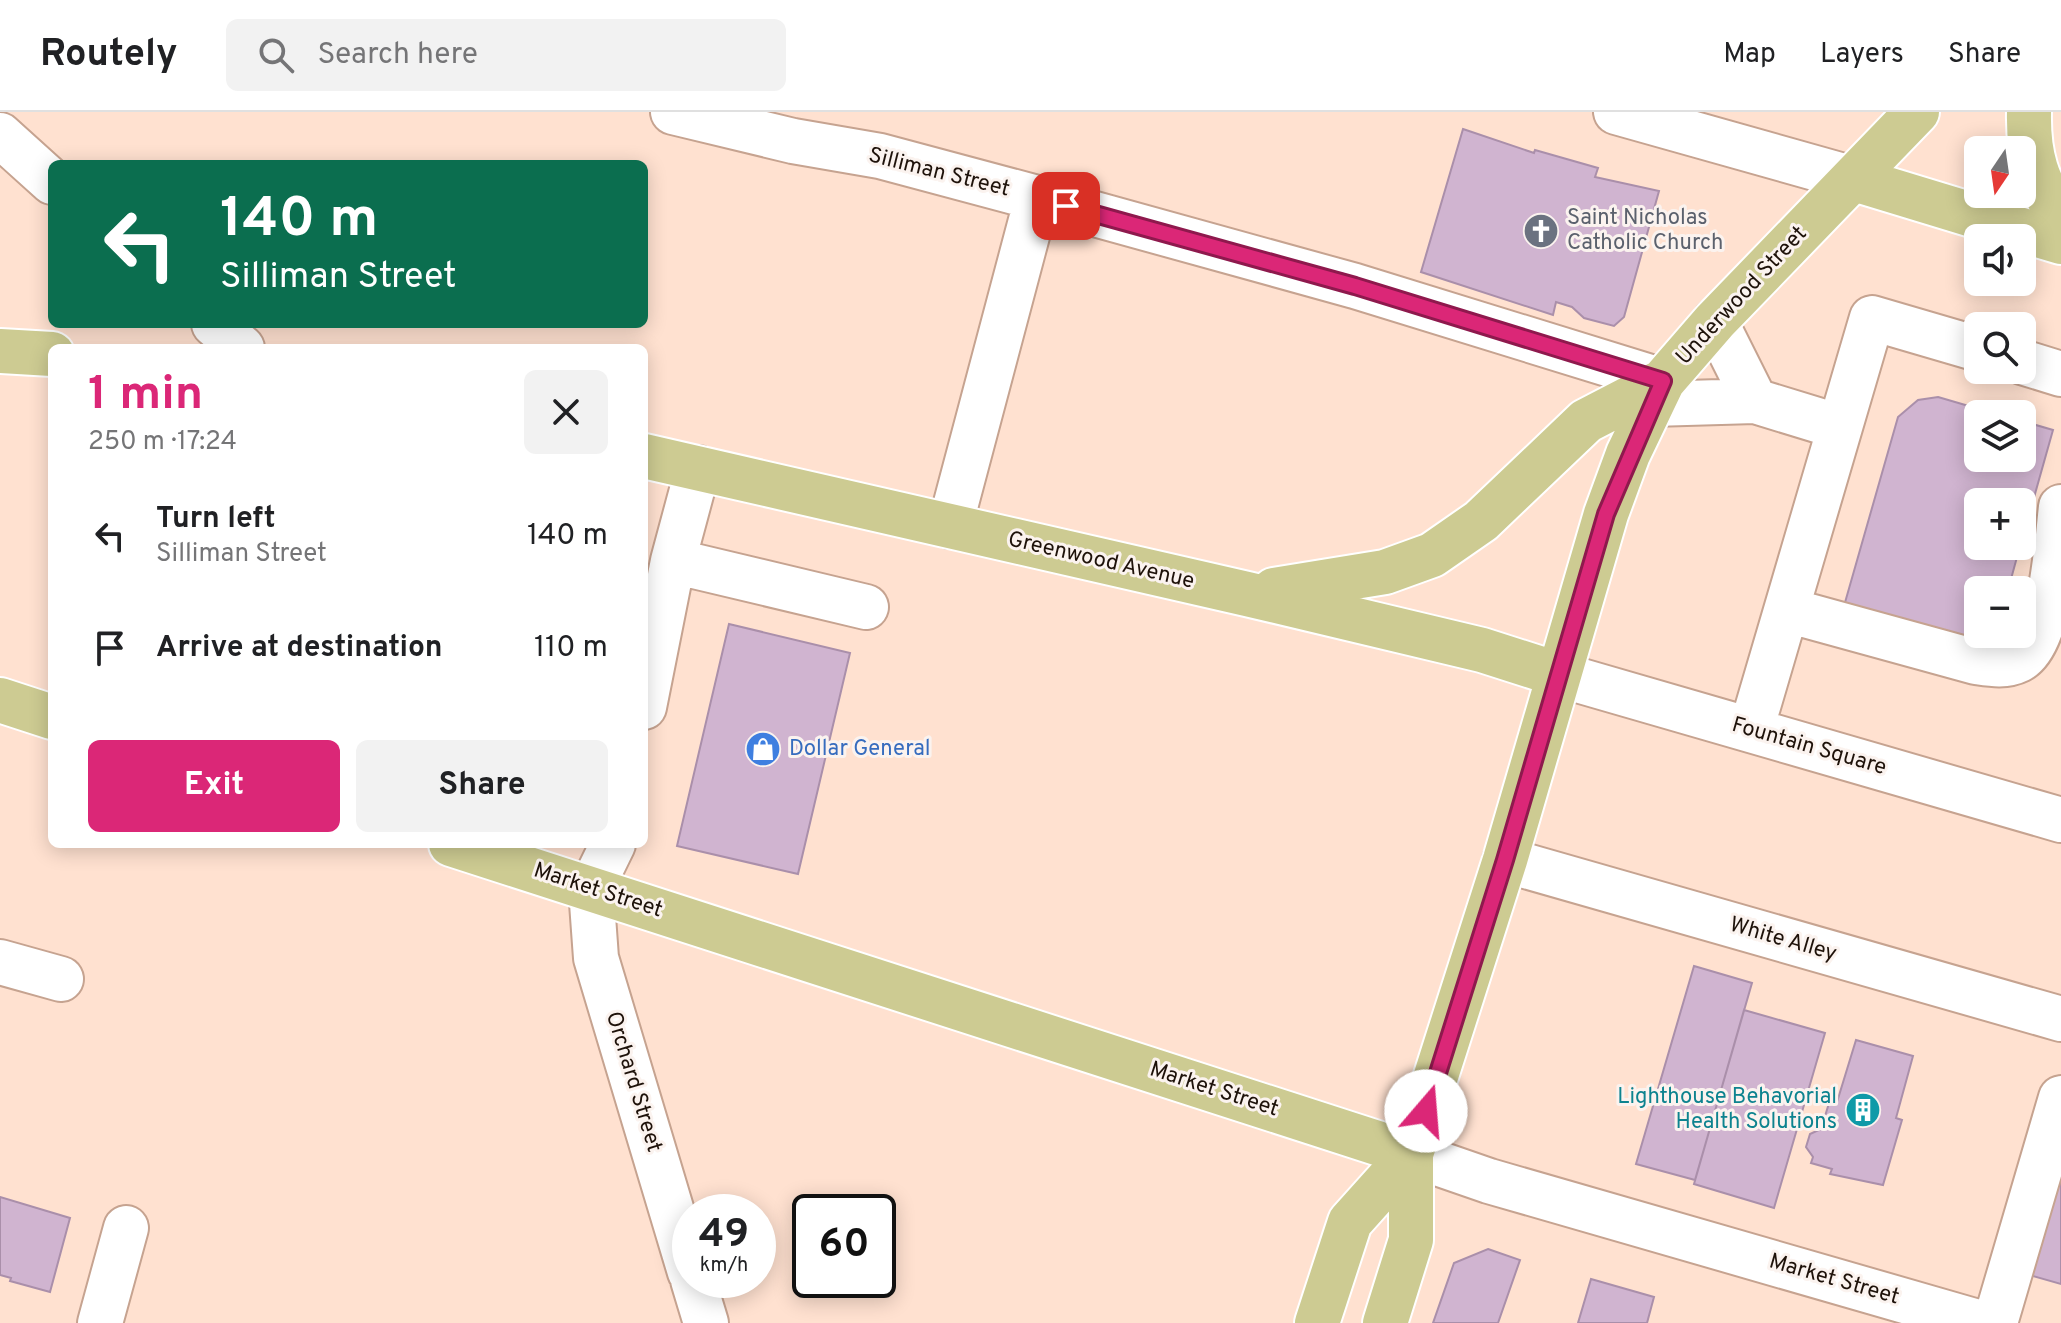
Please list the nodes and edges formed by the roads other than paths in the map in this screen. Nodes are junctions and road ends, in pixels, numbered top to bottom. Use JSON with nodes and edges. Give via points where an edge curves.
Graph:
{"nodes":[{"id":1,"x":673,"y":112,"type":"edge"},
{"id":2,"x":1616,"y":112,"type":"edge"},
{"id":3,"x":1917,"y":112,"type":"edge"},
{"id":4,"x":2029,"y":112,"type":"edge"},
{"id":5,"x":0,"y":135,"type":"edge"},
{"id":6,"x":48,"y":178,"type":"edge"},
{"id":7,"x":1854,"y":179,"type":"junction"},
{"id":8,"x":1037,"y":198,"type":"junction"},
{"id":9,"x":2061,"y":219,"type":"edge"},
{"id":10,"x":2061,"y":242,"type":"edge"},
{"id":11,"x":1715,"y":321,"type":"junction"},
{"id":12,"x":219,"y":328,"type":"edge"},
{"id":13,"x":237,"y":344,"type":"edge"},
{"id":14,"x":1964,"y":345,"type":"edge"},
{"id":15,"x":0,"y":351,"type":"edge"},
{"id":16,"x":48,"y":354,"type":"edge"},
{"id":17,"x":2036,"y":366,"type":"edge"},
{"id":18,"x":2061,"y":374,"type":"edge"},
{"id":19,"x":1657,"y":393,"type":"junction"},
{"id":20,"x":1755,"y":401,"type":"junction"},
{"id":21,"x":1840,"y":427,"type":"junction"},
{"id":22,"x":648,"y":457,"type":"edge"},
{"id":23,"x":698,"y":468,"type":"junction"},
{"id":24,"x":2061,"y":507,"type":"edge"},
{"id":25,"x":950,"y":526,"type":"junction"},
{"id":26,"x":673,"y":561,"type":"junction"},
{"id":27,"x":1247,"y":594,"type":"junction"},
{"id":28,"x":866,"y":607,"type":"dead end"},
{"id":29,"x":1787,"y":610,"type":"junction"},
{"id":30,"x":1557,"y":674,"type":"junction"},
{"id":31,"x":648,"y":687,"type":"edge"},
{"id":32,"x":0,"y":700,"type":"edge"},
{"id":33,"x":48,"y":716,"type":"edge"},
{"id":34,"x":1751,"y":730,"type":"junction"},
{"id":35,"x":2061,"y":820,"type":"edge"},
{"id":36,"x":463,"y":848,"type":"edge"},
{"id":37,"x":611,"y":848,"type":"edge"},
{"id":38,"x":1505,"y":860,"type":"junction"},
{"id":39,"x":591,"y":889,"type":"junction"},
{"id":40,"x":0,"y":962,"type":"edge"},
{"id":41,"x":61,"y":979,"type":"dead end"},
{"id":42,"x":2061,"y":1019,"type":"edge"},
{"id":43,"x":2061,"y":1098,"type":"edge"},
{"id":44,"x":1411,"y":1154,"type":"junction"},
{"id":45,"x":672,"y":1212,"type":"edge"},
{"id":46,"x":126,"y":1228,"type":"dead end"},
{"id":47,"x":698,"y":1298,"type":"edge"},
{"id":48,"x":100,"y":1323,"type":"edge"},
{"id":49,"x":706,"y":1323,"type":"edge"},
{"id":50,"x":1317,"y":1323,"type":"edge"},
{"id":51,"x":1385,"y":1323,"type":"edge"},
{"id":52,"x":1981,"y":1323,"type":"edge"},
{"id":53,"x":1995,"y":1323,"type":"edge"}],
"edges":[{"from":1,"to":8,"type":"street","name":"Silliman Street","via":[[880,156]]},
{"from":2,"to":7,"type":"street"},
{"from":3,"to":7,"type":"main road","name":"Underwood Street"},
{"from":4,"to":9,"type":"main road","via":[[2028,138],[2038,183]]},
{"from":5,"to":6,"type":"street"},
{"from":7,"to":10,"type":"main road"},
{"from":7,"to":11,"type":"main road","name":"Underwood Street"},
{"from":8,"to":19,"type":"street","name":"Silliman Street","via":[[1355,286]]},
{"from":8,"to":25,"type":"street"},
{"from":11,"to":19,"type":"main road","name":"Underwood Street"},
{"from":11,"to":20,"type":"street"},
{"from":12,"to":13,"type":"street"},
{"from":14,"to":21,"type":"street","via":[[1872,318]]},
{"from":15,"to":16,"type":"main road"},
{"from":17,"to":18,"type":"street"},
{"from":19,"to":20,"type":"street","name":"Silliman Street"},
{"from":19,"to":27,"type":"main road","via":[[1586,421],[1481,521],[1432,555],[1385,572]]},
{"from":19,"to":30,"type":"main road","name":"Underwood Street","via":[[1606,514]]},
{"from":20,"to":21,"type":"street","name":"Silliman Street"},
{"from":21,"to":29,"type":"street"},
{"from":22,"to":23,"type":"main road","name":"Greenwood Avenue"},
{"from":23,"to":25,"type":"main road","name":"Greenwood Avenue"},
{"from":23,"to":26,"type":"street"},
{"from":24,"to":29,"type":"street","via":[[2054,574],[2036,642],[2019,661],[1976,662]]},
{"from":25,"to":27,"type":"main road","name":"Greenwood Avenue"},
{"from":26,"to":28,"type":"street"},
{"from":26,"to":31,"type":"street"},
{"from":27,"to":30,"type":"main road","name":"Greenwood Avenue","via":[[1482,650]]},
{"from":29,"to":34,"type":"street"},
{"from":30,"to":34,"type":"street","name":"Fountain Square"},
{"from":30,"to":38,"type":"main road","name":"Underwood Street"},
{"from":32,"to":33,"type":"main road"},
{"from":34,"to":35,"type":"street","name":"Fountain Square"},
{"from":36,"to":39,"type":"main road","name":"Market Street"},
{"from":37,"to":39,"type":"street"},
{"from":38,"to":42,"type":"street","name":"White Alley"},
{"from":38,"to":44,"type":"main road","name":"Underwood Street"},
{"from":39,"to":44,"type":"main road","name":"Market Street"},
{"from":39,"to":45,"type":"street","name":"Orchard Street","via":[[596,958]]},
{"from":40,"to":41,"type":"street"},
{"from":43,"to":53,"type":"street"},
{"from":44,"to":50,"type":"main road","name":"Underwood Street","via":[[1350,1222]]},
{"from":44,"to":51,"type":"main road","name":"Underwood Street","via":[[1411,1240]]},
{"from":44,"to":52,"type":"street","name":"Market Street"},
{"from":46,"to":48,"type":"street"},
{"from":47,"to":49,"type":"street"}]}
